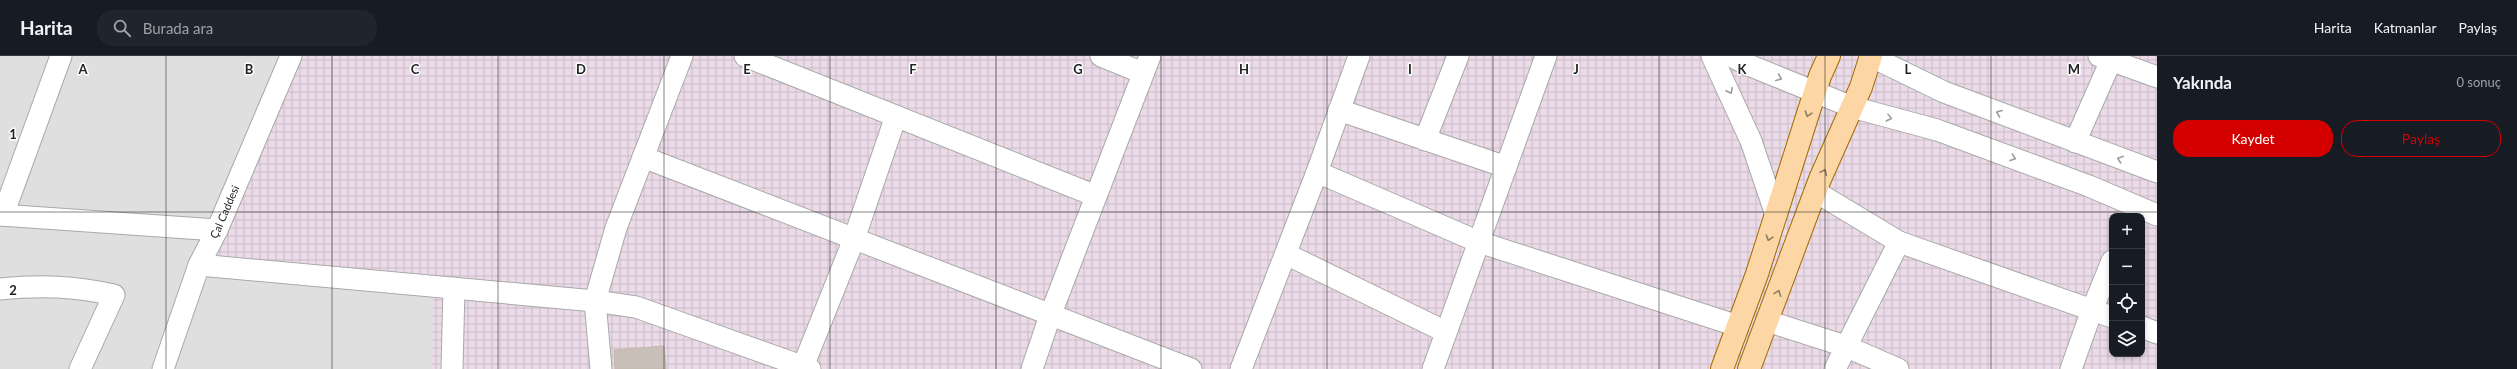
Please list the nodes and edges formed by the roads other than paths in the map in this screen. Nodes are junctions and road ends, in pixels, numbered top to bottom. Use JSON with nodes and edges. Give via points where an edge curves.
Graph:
{"nodes":[{"id":1,"x":61,"y":56,"type":"edge"},
{"id":2,"x":291,"y":56,"type":"edge"},
{"id":3,"x":682,"y":56,"type":"edge"},
{"id":4,"x":745,"y":56,"type":"edge"},
{"id":5,"x":1101,"y":56,"type":"edge"},
{"id":6,"x":1359,"y":56,"type":"edge"},
{"id":7,"x":1458,"y":56,"type":"edge"},
{"id":8,"x":1546,"y":56,"type":"edge"},
{"id":9,"x":1712,"y":56,"type":"edge"},
{"id":10,"x":1731,"y":56,"type":"edge"},
{"id":11,"x":1829,"y":56,"type":"edge"},
{"id":12,"x":1871,"y":56,"type":"edge"},
{"id":13,"x":2107,"y":57,"type":"edge"},
{"id":14,"x":1147,"y":65,"type":"edge"},
{"id":15,"x":2157,"y":77,"type":"edge"},
{"id":16,"x":1817,"y":85,"type":"junction"},
{"id":17,"x":1852,"y":107,"type":"junction"},
{"id":18,"x":1339,"y":110,"type":"junction"},
{"id":19,"x":896,"y":116,"type":"junction"},
{"id":20,"x":1425,"y":140,"type":"junction"},
{"id":21,"x":2075,"y":142,"type":"junction"},
{"id":22,"x":644,"y":157,"type":"junction"},
{"id":23,"x":1506,"y":167,"type":"junction"},
{"id":24,"x":1318,"y":172,"type":"junction"},
{"id":25,"x":2157,"y":172,"type":"edge"},
{"id":26,"x":1816,"y":192,"type":"junction"},
{"id":27,"x":1096,"y":196,"type":"junction"},
{"id":28,"x":2133,"y":211,"type":"edge"},
{"id":29,"x":2,"y":215,"type":"edge"},
{"id":30,"x":1776,"y":215,"type":"junction"},
{"id":31,"x":2157,"y":215,"type":"edge"},
{"id":32,"x":218,"y":230,"type":"junction"},
{"id":33,"x":854,"y":239,"type":"junction"},
{"id":34,"x":1479,"y":242,"type":"junction"},
{"id":35,"x":1899,"y":242,"type":"junction"},
{"id":36,"x":1286,"y":254,"type":"junction"},
{"id":37,"x":199,"y":264,"type":"junction"},
{"id":38,"x":2109,"y":268,"type":"edge"},
{"id":39,"x":454,"y":288,"type":"junction"},
{"id":40,"x":0,"y":289,"type":"edge"},
{"id":41,"x":595,"y":301,"type":"junction"},
{"id":42,"x":2092,"y":310,"type":"junction"},
{"id":43,"x":1050,"y":316,"type":"junction"},
{"id":44,"x":2109,"y":316,"type":"edge"},
{"id":45,"x":1767,"y":321,"type":"junction"},
{"id":46,"x":1738,"y":326,"type":"junction"},
{"id":47,"x":2145,"y":328,"type":"edge"},
{"id":48,"x":1446,"y":332,"type":"junction"},
{"id":49,"x":2157,"y":333,"type":"edge"},
{"id":50,"x":1845,"y":346,"type":"junction"},
{"id":51,"x":805,"y":368,"type":"edge"},
{"id":52,"x":80,"y":369,"type":"edge"},
{"id":53,"x":163,"y":369,"type":"edge"},
{"id":54,"x":452,"y":369,"type":"edge"},
{"id":55,"x":601,"y":369,"type":"edge"},
{"id":56,"x":1032,"y":369,"type":"edge"},
{"id":57,"x":1191,"y":369,"type":"edge"},
{"id":58,"x":1241,"y":369,"type":"edge"},
{"id":59,"x":1433,"y":369,"type":"edge"},
{"id":60,"x":1722,"y":369,"type":"edge"},
{"id":61,"x":1749,"y":369,"type":"edge"},
{"id":62,"x":1835,"y":369,"type":"edge"},
{"id":63,"x":1898,"y":369,"type":"edge"},
{"id":64,"x":2071,"y":369,"type":"edge"}],
"edges":[{"from":1,"to":29,"type":"street"},
{"from":2,"to":32,"type":"street","name":"Çal Caddesi"},
{"from":3,"to":22,"type":"street"},
{"from":4,"to":19,"type":"street"},
{"from":5,"to":14,"type":"street"},
{"from":6,"to":18,"type":"street"},
{"from":7,"to":20,"type":"street"},
{"from":8,"to":23,"type":"street"},
{"from":9,"to":30,"type":"street","one_way":true,"via":[[1751,142]]},
{"from":10,"to":16,"type":"street","one_way":true,"via":[[1746,64]]},
{"from":11,"to":16,"type":"main road"},
{"from":12,"to":17,"type":"main road"},
{"from":21,"to":12,"type":"street","one_way":true,"via":[[1944,92]]},
{"from":13,"to":15,"type":"street"},
{"from":13,"to":21,"type":"street"},
{"from":14,"to":27,"type":"street"},
{"from":16,"to":17,"type":"street"},
{"from":16,"to":30,"type":"main road","one_way":true},
{"from":26,"to":17,"type":"main road","one_way":true},
{"from":17,"to":28,"type":"street","one_way":true,"via":[[1937,130]]},
{"from":18,"to":20,"type":"street"},
{"from":18,"to":24,"type":"street"},
{"from":19,"to":27,"type":"street"},
{"from":19,"to":33,"type":"street"},
{"from":20,"to":23,"type":"street"},
{"from":25,"to":21,"type":"street","one_way":true},
{"from":22,"to":33,"type":"street"},
{"from":22,"to":41,"type":"street","via":[[616,228]]},
{"from":23,"to":34,"type":"street"},
{"from":24,"to":34,"type":"street"},
{"from":24,"to":36,"type":"street"},
{"from":26,"to":35,"type":"street"},
{"from":45,"to":26,"type":"main road","one_way":true},
{"from":27,"to":43,"type":"street"},
{"from":28,"to":31,"type":"street"},
{"from":29,"to":32,"type":"street"},
{"from":30,"to":46,"type":"main road","one_way":true},
{"from":32,"to":37,"type":"street","name":"Çal Caddesi"},
{"from":33,"to":43,"type":"street"},
{"from":33,"to":51,"type":"street"},
{"from":34,"to":46,"type":"street"},
{"from":34,"to":48,"type":"street"},
{"from":35,"to":42,"type":"street"},
{"from":35,"to":50,"type":"street"},
{"from":36,"to":48,"type":"street"},
{"from":36,"to":58,"type":"street"},
{"from":37,"to":39,"type":"street"},
{"from":37,"to":53,"type":"street","name":"Çal Caddesi"},
{"from":38,"to":42,"type":"street"},
{"from":39,"to":41,"type":"street"},
{"from":39,"to":54,"type":"street"},
{"from":40,"to":52,"type":"street","via":[[37,285],[81,288],[114,295]]},
{"from":41,"to":51,"type":"street","via":[[636,307]]},
{"from":41,"to":55,"type":"street"},
{"from":42,"to":44,"type":"street"},
{"from":42,"to":64,"type":"street"},
{"from":43,"to":56,"type":"street"},
{"from":43,"to":57,"type":"street"},
{"from":45,"to":50,"type":"street"},
{"from":45,"to":61,"type":"main road"},
{"from":46,"to":60,"type":"main road"},
{"from":47,"to":49,"type":"street"},
{"from":48,"to":59,"type":"street"},
{"from":50,"to":62,"type":"street"},
{"from":50,"to":63,"type":"street"}]}
